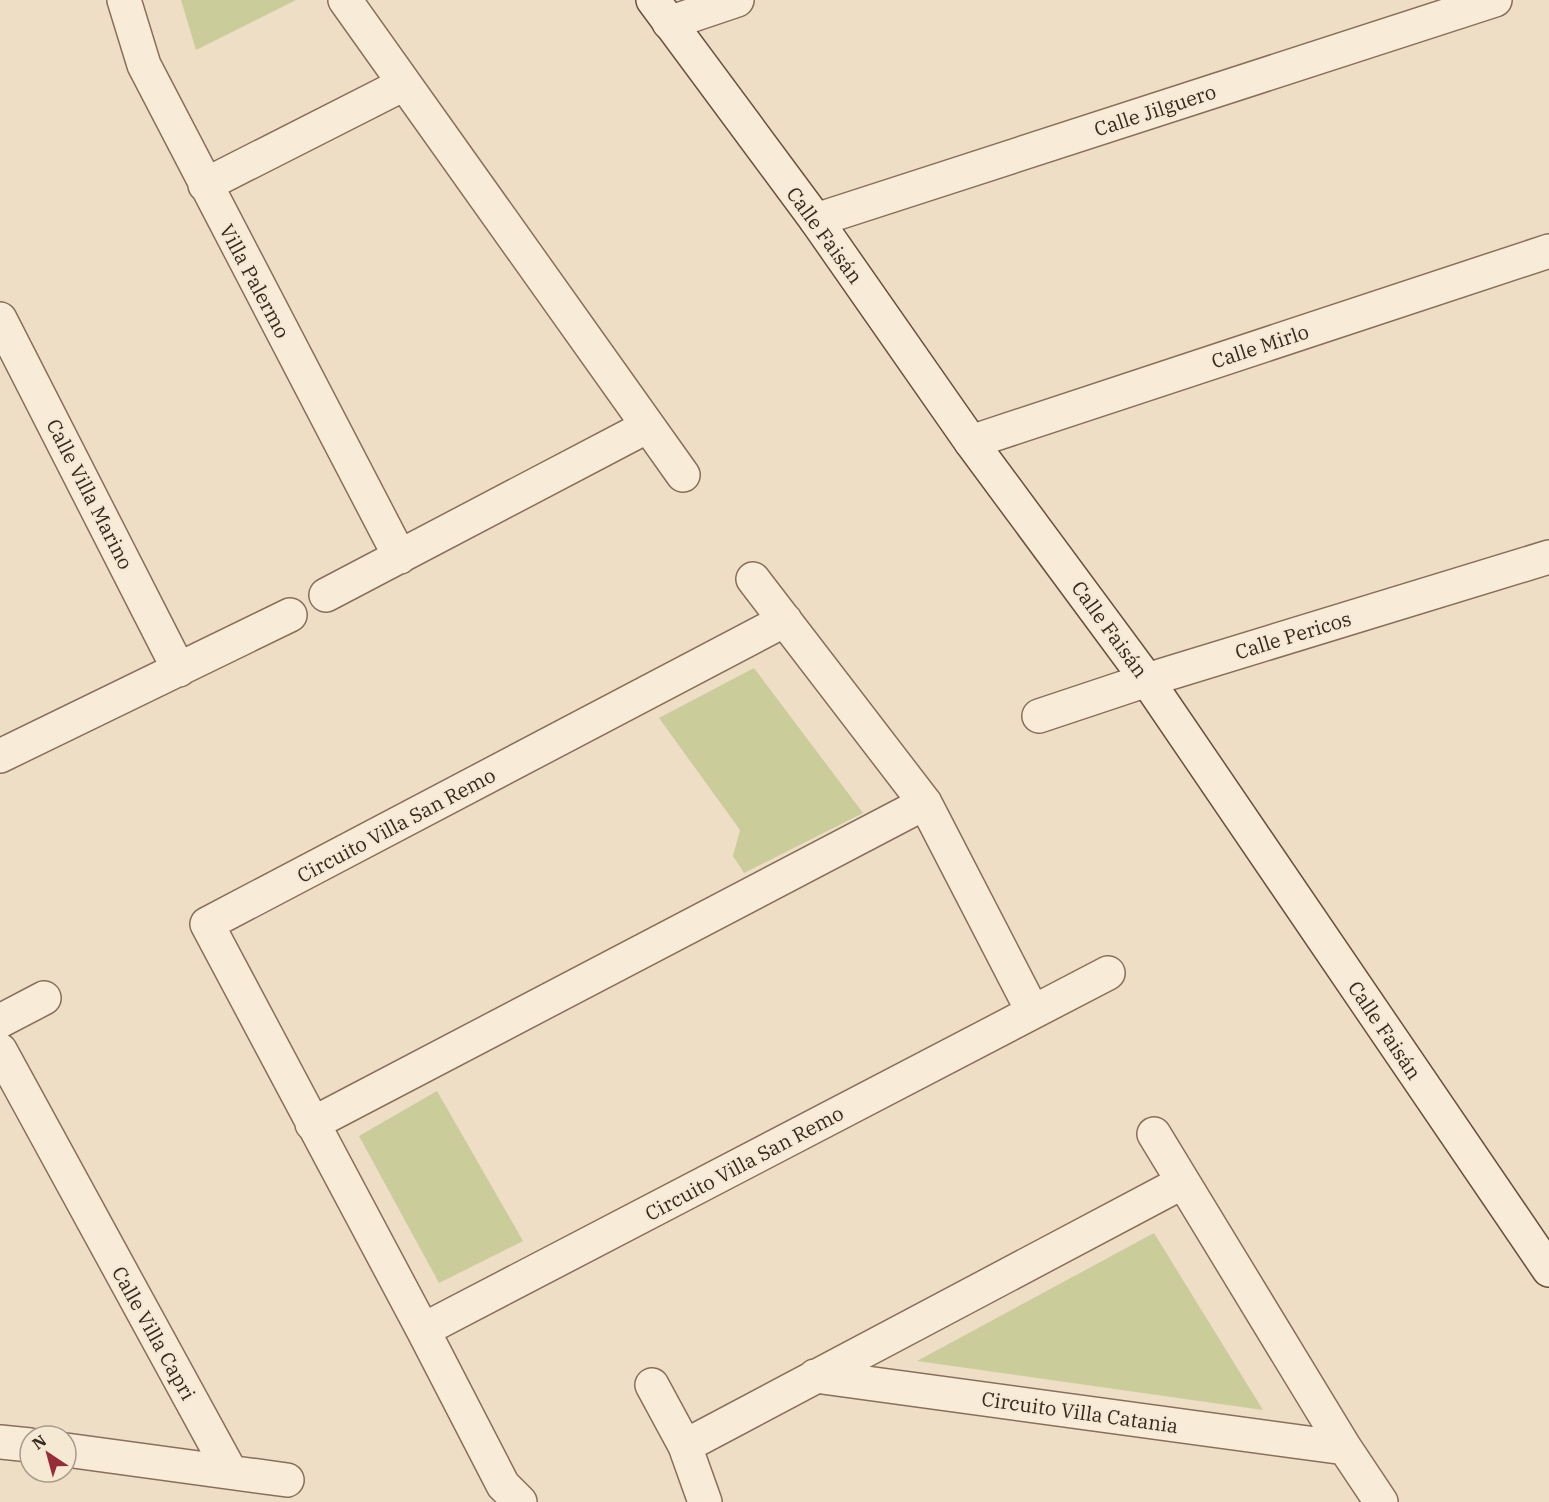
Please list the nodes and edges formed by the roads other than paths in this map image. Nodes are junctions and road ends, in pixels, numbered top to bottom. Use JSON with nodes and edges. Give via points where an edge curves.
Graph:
{"nodes":[{"id":1,"x":124,"y":0,"type":"edge"},
{"id":2,"x":345,"y":0,"type":"edge"},
{"id":3,"x":737,"y":0,"type":"edge"},
{"id":4,"x":1495,"y":0,"type":"edge"},
{"id":5,"x":661,"y":11,"type":"edge"},
{"id":6,"x":404,"y":84,"type":"junction"},
{"id":7,"x":204,"y":185,"type":"junction"},
{"id":8,"x":816,"y":220,"type":"junction"},
{"id":9,"x":1549,"y":251,"type":"edge"},
{"id":10,"x":0,"y":319,"type":"edge"},
{"id":11,"x":648,"y":426,"type":"junction"},
{"id":12,"x":971,"y":442,"type":"junction"},
{"id":13,"x":683,"y":475,"type":"dead end"},
{"id":14,"x":400,"y":557,"type":"junction"},
{"id":15,"x":1549,"y":557,"type":"edge"},
{"id":16,"x":753,"y":579,"type":"dead end"},
{"id":17,"x":326,"y":595,"type":"dead end"},
{"id":18,"x":290,"y":615,"type":"dead end"},
{"id":19,"x":785,"y":620,"type":"junction"},
{"id":20,"x":179,"y":670,"type":"junction"},
{"id":21,"x":1147,"y":680,"type":"junction"},
{"id":22,"x":1039,"y":716,"type":"dead end"},
{"id":23,"x":0,"y":756,"type":"edge"},
{"id":24,"x":925,"y":803,"type":"junction"},
{"id":25,"x":1108,"y":973,"type":"dead end"},
{"id":26,"x":44,"y":998,"type":"dead end"},
{"id":27,"x":1033,"y":1012,"type":"junction"},
{"id":28,"x":0,"y":1021,"type":"edge"},
{"id":29,"x":0,"y":1050,"type":"edge"},
{"id":30,"x":312,"y":1124,"type":"junction"},
{"id":31,"x":1154,"y":1134,"type":"dead end"},
{"id":32,"x":1183,"y":1182,"type":"junction"},
{"id":33,"x":1549,"y":1270,"type":"edge"},
{"id":34,"x":423,"y":1330,"type":"junction"},
{"id":35,"x":815,"y":1376,"type":"junction"},
{"id":36,"x":652,"y":1385,"type":"dead end"},
{"id":37,"x":0,"y":1442,"type":"edge"},
{"id":38,"x":18,"y":1444,"type":"edge"},
{"id":39,"x":685,"y":1446,"type":"junction"},
{"id":40,"x":1345,"y":1448,"type":"junction"},
{"id":41,"x":78,"y":1452,"type":"edge"},
{"id":42,"x":230,"y":1471,"type":"junction"},
{"id":43,"x":287,"y":1480,"type":"dead end"},
{"id":44,"x":508,"y":1496,"type":"edge"},
{"id":45,"x":705,"y":1502,"type":"edge"},
{"id":46,"x":1381,"y":1502,"type":"edge"}],
"edges":[{"from":1,"to":7,"type":"street","name":"Villa Palermo","via":[[144,65]]},
{"from":2,"to":6,"type":"street"},
{"from":3,"to":5,"type":"street"},
{"from":4,"to":8,"type":"street","name":"Calle Jilguero"},
{"from":5,"to":8,"type":"street","name":"Calle Faisán"},
{"from":6,"to":7,"type":"street"},
{"from":6,"to":11,"type":"street"},
{"from":7,"to":14,"type":"street","name":"Villa Palermo"},
{"from":8,"to":12,"type":"street","name":"Calle Faisán"},
{"from":9,"to":12,"type":"street","name":"Calle Mirlo"},
{"from":10,"to":20,"type":"street","name":"Calle Villa Marino"},
{"from":11,"to":13,"type":"street"},
{"from":11,"to":14,"type":"street"},
{"from":12,"to":21,"type":"street","name":"Calle Faisán"},
{"from":14,"to":17,"type":"street"},
{"from":15,"to":21,"type":"street","name":"Calle Pericos"},
{"from":16,"to":19,"type":"street"},
{"from":18,"to":20,"type":"street"},
{"from":19,"to":24,"type":"street"},
{"from":19,"to":30,"type":"street","name":"Circuito Villa San Remo","via":[[207,924]]},
{"from":20,"to":23,"type":"street"},
{"from":21,"to":22,"type":"street","name":"Calle Pericos"},
{"from":21,"to":33,"type":"street","name":"Calle Faisán"},
{"from":24,"to":27,"type":"street"},
{"from":24,"to":30,"type":"street"},
{"from":25,"to":27,"type":"street","name":"Circuito Villa San Remo"},
{"from":26,"to":28,"type":"street"},
{"from":27,"to":34,"type":"street","name":"Circuito Villa San Remo"},
{"from":29,"to":42,"type":"street","name":"Calle Villa Capri"},
{"from":30,"to":34,"type":"street","name":"Circuito Villa San Remo"},
{"from":31,"to":32,"type":"street"},
{"from":32,"to":35,"type":"street"},
{"from":32,"to":40,"type":"street"},
{"from":34,"to":44,"type":"street","name":"Circuito Villa San Remo"},
{"from":35,"to":39,"type":"street"},
{"from":35,"to":40,"type":"street","name":"Circuito Villa Catania"},
{"from":36,"to":39,"type":"street"},
{"from":37,"to":38,"type":"street"},
{"from":39,"to":45,"type":"street"},
{"from":40,"to":46,"type":"street"},
{"from":41,"to":42,"type":"street"},
{"from":42,"to":43,"type":"street"}]}
